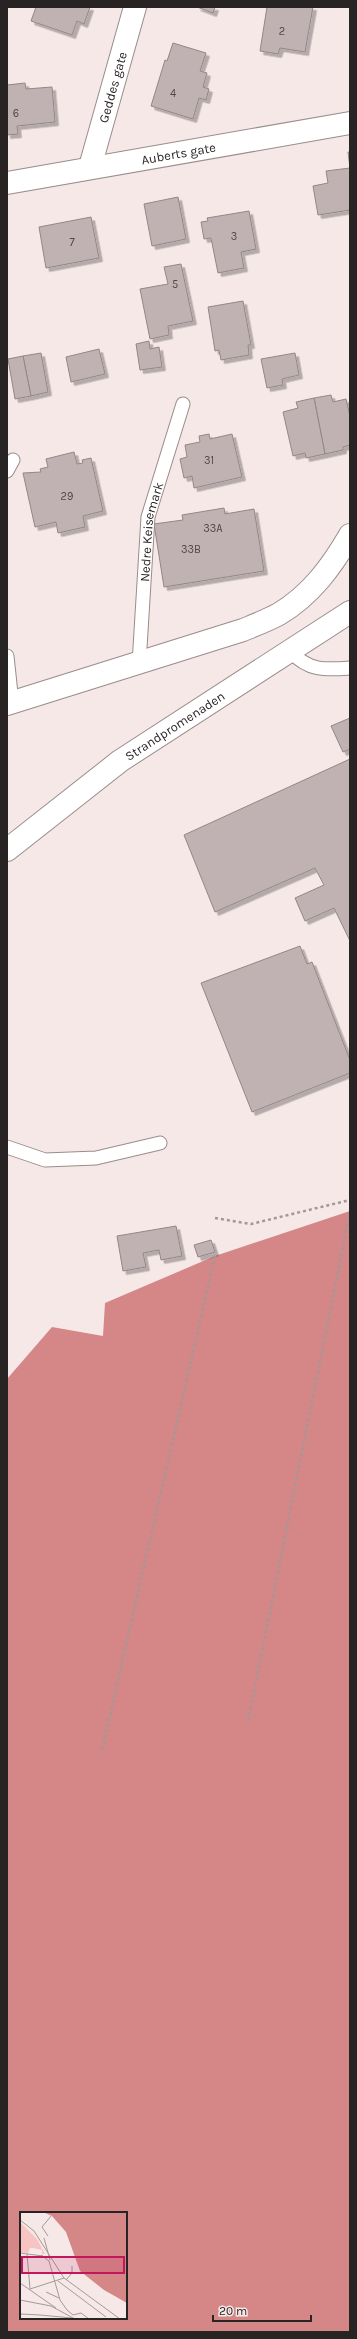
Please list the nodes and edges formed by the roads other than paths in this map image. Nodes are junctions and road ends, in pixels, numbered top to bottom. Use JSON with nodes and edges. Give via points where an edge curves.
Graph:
{"nodes":[{"id":1,"x":135,"y":7,"type":"edge"},
{"id":2,"x":350,"y":122,"type":"edge"},
{"id":3,"x":90,"y":168,"type":"junction"},
{"id":4,"x":7,"y":183,"type":"edge"},
{"id":5,"x":183,"y":404,"type":"dead end"},
{"id":6,"x":350,"y":535,"type":"edge"},
{"id":7,"x":350,"y":612,"type":"edge"},
{"id":8,"x":290,"y":651,"type":"junction"},
{"id":9,"x":7,"y":656,"type":"edge"},
{"id":10,"x":139,"y":664,"type":"junction"},
{"id":11,"x":350,"y":668,"type":"edge"},
{"id":12,"x":9,"y":704,"type":"edge"},
{"id":13,"x":7,"y":850,"type":"edge"},
{"id":14,"x":160,"y":1143,"type":"dead end"},
{"id":15,"x":7,"y":1147,"type":"edge"}],
"edges":[{"from":1,"to":3,"type":"street","name":"Geddes gate"},
{"from":2,"to":3,"type":"street","name":"Auberts gate"},
{"from":3,"to":4,"type":"street","name":"Auberts gate"},
{"from":5,"to":10,"type":"lane","name":"Nedre Keisemark","via":[[148,517]]},
{"from":6,"to":10,"type":"street","via":[[332,566],[303,596],[279,613],[243,630]]},
{"from":7,"to":8,"type":"street","name":"Strandpromenaden"},
{"from":8,"to":11,"type":"lane","via":[[299,661],[309,666],[329,670]]},
{"from":8,"to":13,"type":"street","name":"Strandpromenaden","via":[[120,761]]},
{"from":9,"to":12,"type":"lane"},
{"from":10,"to":12,"type":"street"},
{"from":14,"to":15,"type":"lane","via":[[96,1158],[45,1160]]}]}
